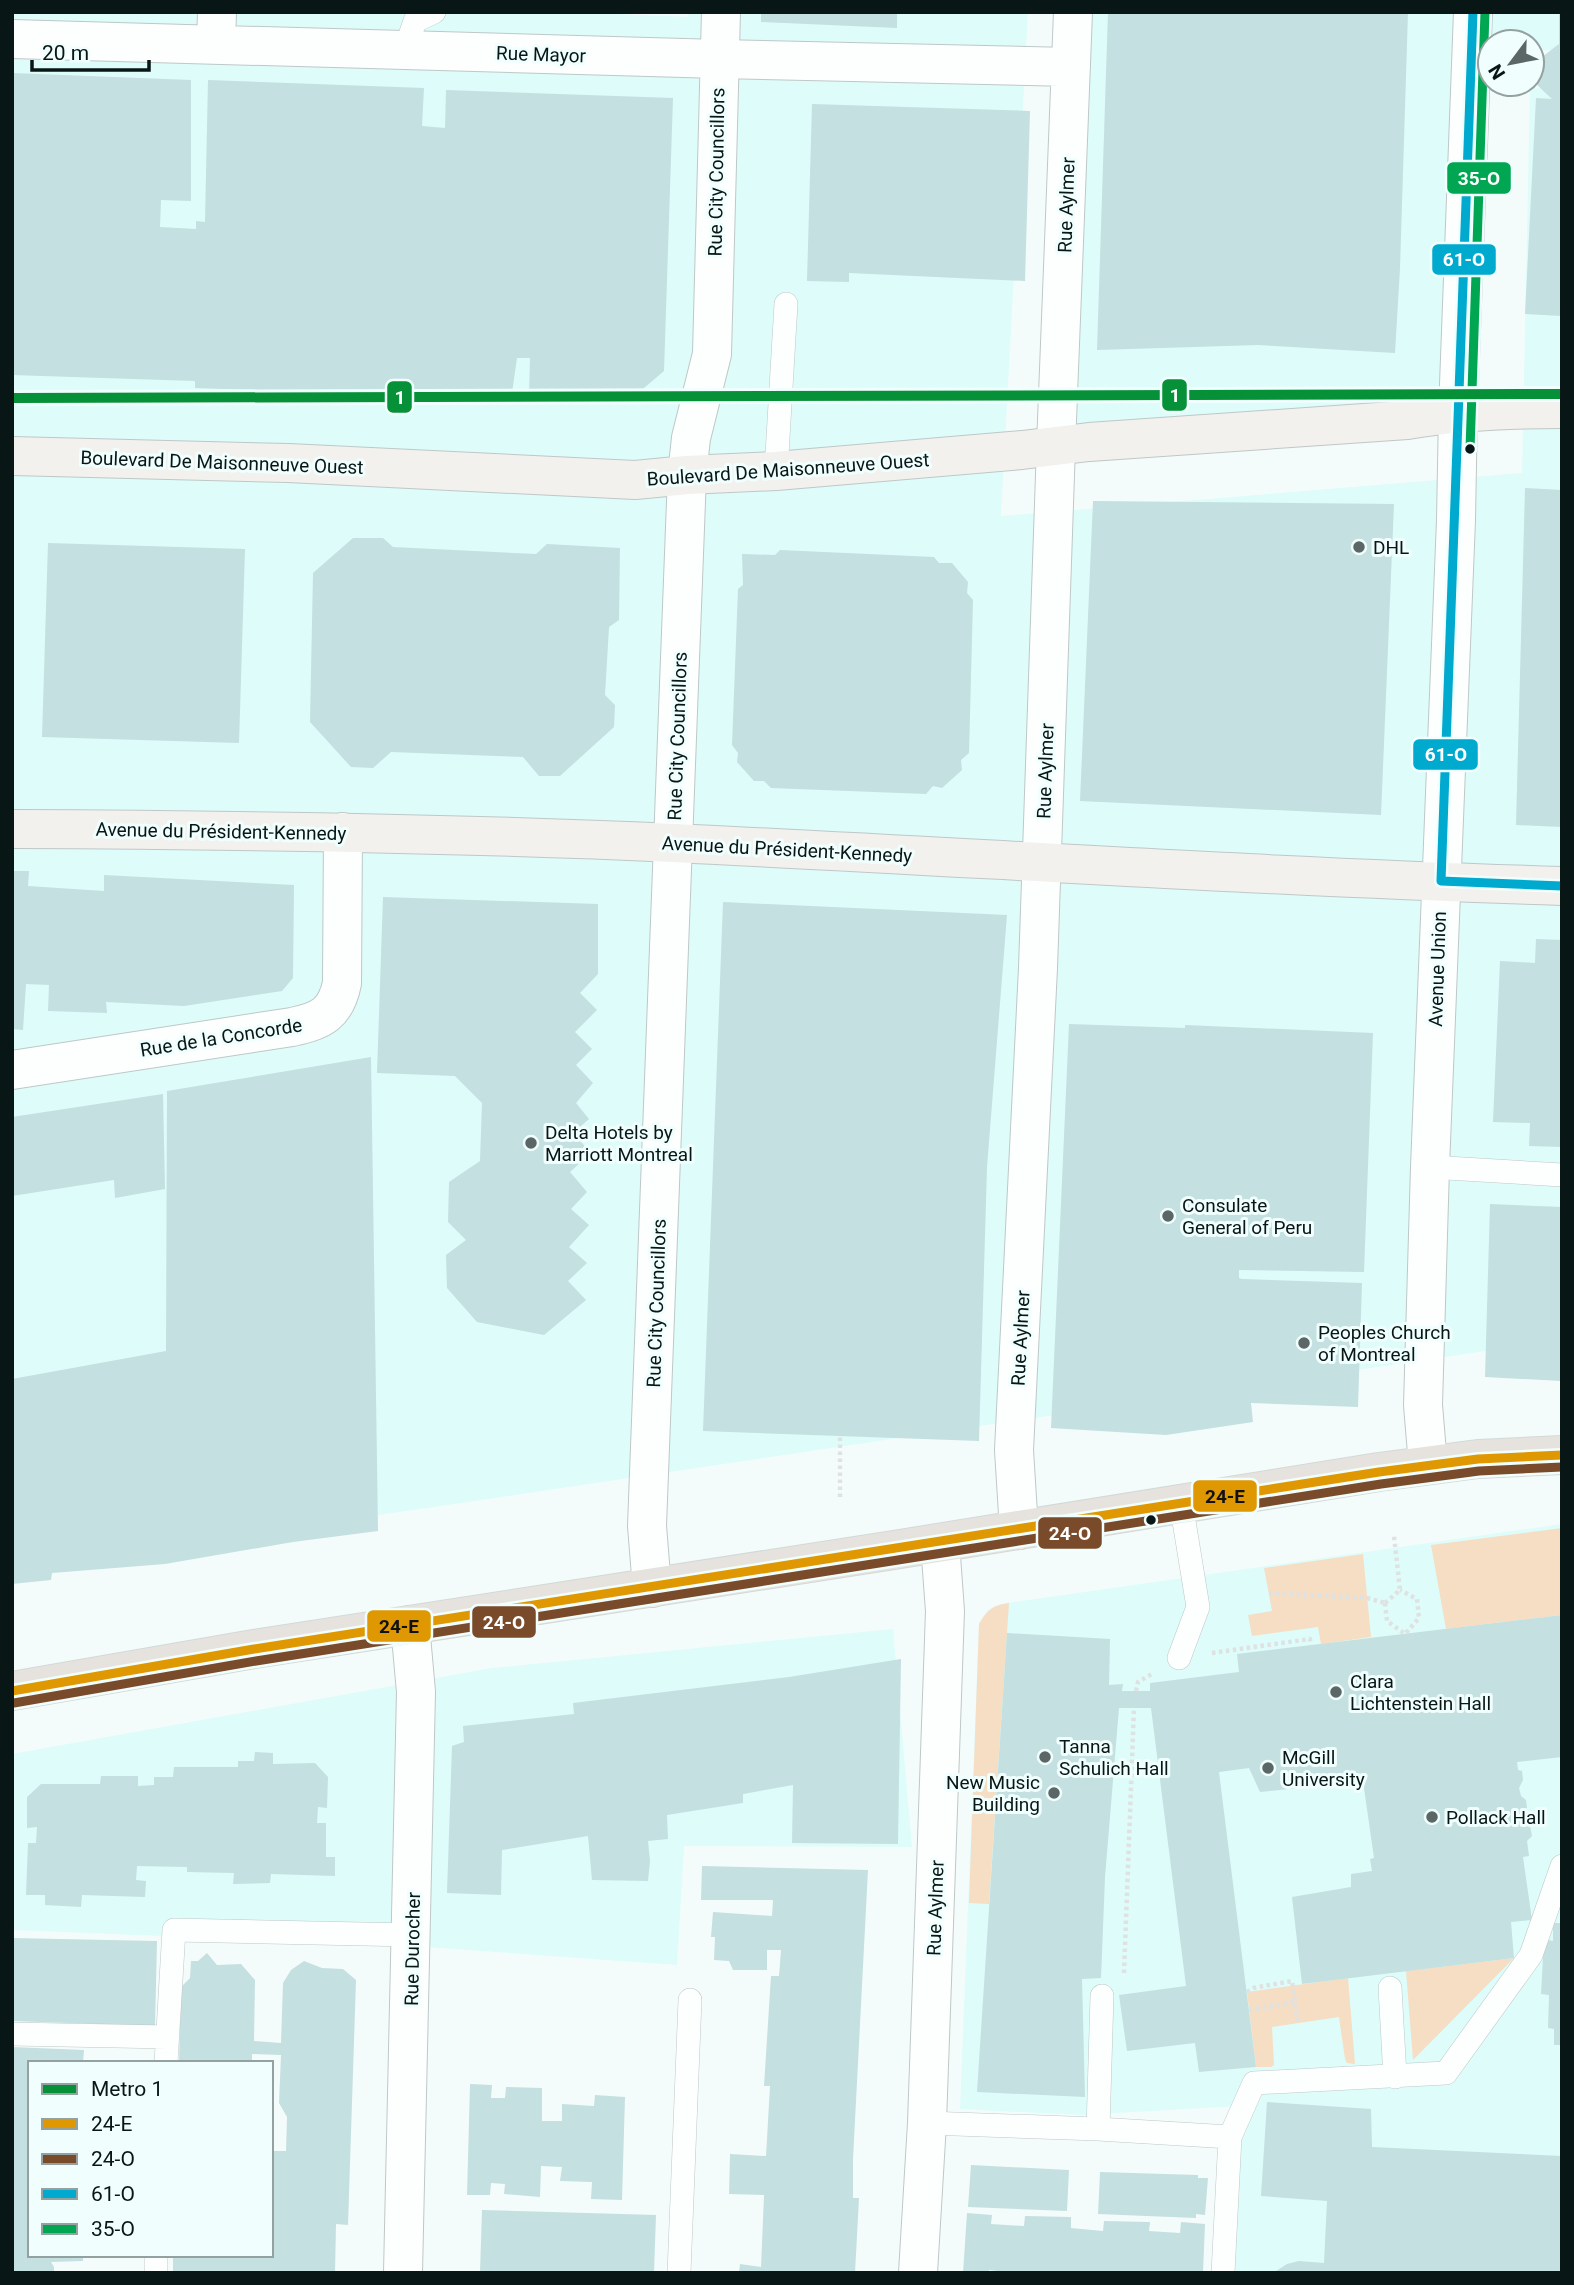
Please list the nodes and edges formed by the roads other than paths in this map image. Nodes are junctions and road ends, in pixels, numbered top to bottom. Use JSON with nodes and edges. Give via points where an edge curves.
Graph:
{"nodes":[{"id":1,"x":434,"y":12,"type":"edge"},
{"id":2,"x":721,"y":12,"type":"edge"},
{"id":3,"x":1073,"y":12,"type":"edge"},
{"id":4,"x":1473,"y":12,"type":"edge"},
{"id":5,"x":216,"y":28,"type":"edge"},
{"id":6,"x":12,"y":39,"type":"edge"},
{"id":7,"x":405,"y":50,"type":"junction"},
{"id":8,"x":719,"y":59,"type":"junction"},
{"id":9,"x":1071,"y":66,"type":"junction"},
{"id":10,"x":786,"y":304,"type":"dead end"},
{"id":11,"x":1562,"y":409,"type":"edge"},
{"id":12,"x":1458,"y":411,"type":"junction"},
{"id":13,"x":1056,"y":446,"type":"junction"},
{"id":14,"x":12,"y":456,"type":"edge"},
{"id":15,"x":776,"y":471,"type":"junction"},
{"id":16,"x":687,"y":475,"type":"junction"},
{"id":17,"x":12,"y":829,"type":"edge"},
{"id":18,"x":343,"y":832,"type":"junction"},
{"id":19,"x":672,"y":843,"type":"junction"},
{"id":20,"x":1042,"y":862,"type":"junction"},
{"id":21,"x":1441,"y":881,"type":"junction"},
{"id":22,"x":1562,"y":886,"type":"edge"},
{"id":23,"x":12,"y":1070,"type":"edge"},
{"id":24,"x":1430,"y":1167,"type":"junction"},
{"id":25,"x":1562,"y":1175,"type":"edge"},
{"id":26,"x":1562,"y":1455,"type":"edge"},
{"id":27,"x":1428,"y":1465,"type":"junction"},
{"id":28,"x":1181,"y":1503,"type":"junction"},
{"id":29,"x":1019,"y":1530,"type":"junction"},
{"id":30,"x":940,"y":1543,"type":"junction"},
{"id":31,"x":652,"y":1588,"type":"junction"},
{"id":32,"x":410,"y":1626,"type":"junction"},
{"id":33,"x":1179,"y":1658,"type":"road end"},
{"id":34,"x":12,"y":1690,"type":"edge"},
{"id":35,"x":1562,"y":1866,"type":"edge"},
{"id":36,"x":412,"y":1935,"type":"junction"},
{"id":37,"x":1391,"y":1988,"type":"dead end"},
{"id":38,"x":1102,"y":1996,"type":"road end"},
{"id":39,"x":690,"y":2000,"type":"dead end"},
{"id":40,"x":12,"y":2034,"type":"edge"},
{"id":41,"x":167,"y":2037,"type":"junction"},
{"id":42,"x":166,"y":2061,"type":"edge"},
{"id":43,"x":1395,"y":2077,"type":"junction"},
{"id":44,"x":927,"y":2123,"type":"junction"},
{"id":45,"x":1098,"y":2129,"type":"junction"},
{"id":46,"x":1230,"y":2137,"type":"junction"},
{"id":47,"x":403,"y":2273,"type":"edge"},
{"id":48,"x":679,"y":2273,"type":"edge"},
{"id":49,"x":918,"y":2273,"type":"edge"},
{"id":50,"x":1223,"y":2273,"type":"edge"}],
"edges":[{"from":1,"to":7,"type":"lane","via":[[415,22]]},
{"from":2,"to":8,"type":"street","name":"Rue City Councillors"},
{"from":3,"to":9,"type":"street","name":"Rue Aylmer"},
{"from":4,"to":12,"type":"street","name":"Avenue Union"},
{"from":5,"to":6,"type":"street","name":"Rue Mayor"},
{"from":5,"to":7,"type":"street","name":"Rue Mayor"},
{"from":7,"to":8,"type":"street","name":"Rue Mayor"},
{"from":8,"to":9,"type":"street","name":"Rue Mayor"},
{"from":8,"to":16,"type":"street","name":"Rue City Councillors","via":[[712,354],[691,438]]},
{"from":9,"to":13,"type":"street","name":"Rue Aylmer"},
{"from":10,"to":15,"type":"lane"},
{"from":11,"to":12,"type":"street","name":"Boulevard De Maisonneuve Ouest"},
{"from":12,"to":13,"type":"street","name":"Boulevard De Maisonneuve Ouest","via":[[1407,420]]},
{"from":12,"to":21,"type":"street","name":"Avenue Union"},
{"from":13,"to":15,"type":"street","name":"Boulevard De Maisonneuve Ouest"},
{"from":13,"to":20,"type":"street","name":"Rue Aylmer"},
{"from":14,"to":16,"type":"street","name":"Boulevard De Maisonneuve Ouest","via":[[288,463],[635,480]]},
{"from":15,"to":16,"type":"street","name":"Boulevard De Maisonneuve Ouest"},
{"from":16,"to":19,"type":"street","name":"Rue City Councillors"},
{"from":17,"to":18,"type":"street","name":"Avenue du Président-Kennedy"},
{"from":18,"to":19,"type":"street","name":"Avenue du Président-Kennedy"},
{"from":18,"to":23,"type":"street","name":"Rue de la Concorde","via":[[342,983],[338,1001],[326,1014],[292,1027]]},
{"from":19,"to":20,"type":"street","name":"Avenue du Président-Kennedy"},
{"from":19,"to":31,"type":"street","name":"Rue City Councillors","via":[[648,1526]]},
{"from":20,"to":21,"type":"street","name":"Avenue du Président-Kennedy"},
{"from":20,"to":29,"type":"street","name":"Rue Aylmer","via":[[1014,1450]]},
{"from":21,"to":22,"type":"street","name":"Avenue du Président-Kennedy"},
{"from":21,"to":24,"type":"street","name":"Avenue Union"},
{"from":24,"to":25,"type":"lane"},
{"from":24,"to":27,"type":"street","name":"Avenue Union","via":[[1423,1405]]},
{"from":26,"to":27,"type":"main road"},
{"from":27,"to":28,"type":"main road"},
{"from":28,"to":29,"type":"main road"},
{"from":28,"to":33,"type":"lane","via":[[1198,1606]]},
{"from":29,"to":30,"type":"main road"},
{"from":30,"to":31,"type":"main road"},
{"from":30,"to":44,"type":"street","name":"Rue Aylmer","via":[[945,1611]]},
{"from":31,"to":32,"type":"main road"},
{"from":32,"to":34,"type":"main road"},
{"from":32,"to":36,"type":"street","name":"Rue Durocher","via":[[416,1692]]},
{"from":35,"to":43,"type":"lane","via":[[1531,1955],[1446,2073]]},
{"from":36,"to":41,"type":"lane","via":[[174,1930]]},
{"from":36,"to":47,"type":"street","name":"Rue Durocher"},
{"from":37,"to":43,"type":"lane"},
{"from":38,"to":45,"type":"lane"},
{"from":39,"to":48,"type":"lane"},
{"from":40,"to":41,"type":"lane"},
{"from":41,"to":42,"type":"lane"},
{"from":43,"to":46,"type":"lane","via":[[1254,2083]]},
{"from":44,"to":45,"type":"lane"},
{"from":44,"to":49,"type":"street","name":"Rue Aylmer"},
{"from":45,"to":46,"type":"lane"},
{"from":46,"to":50,"type":"lane"}]}
